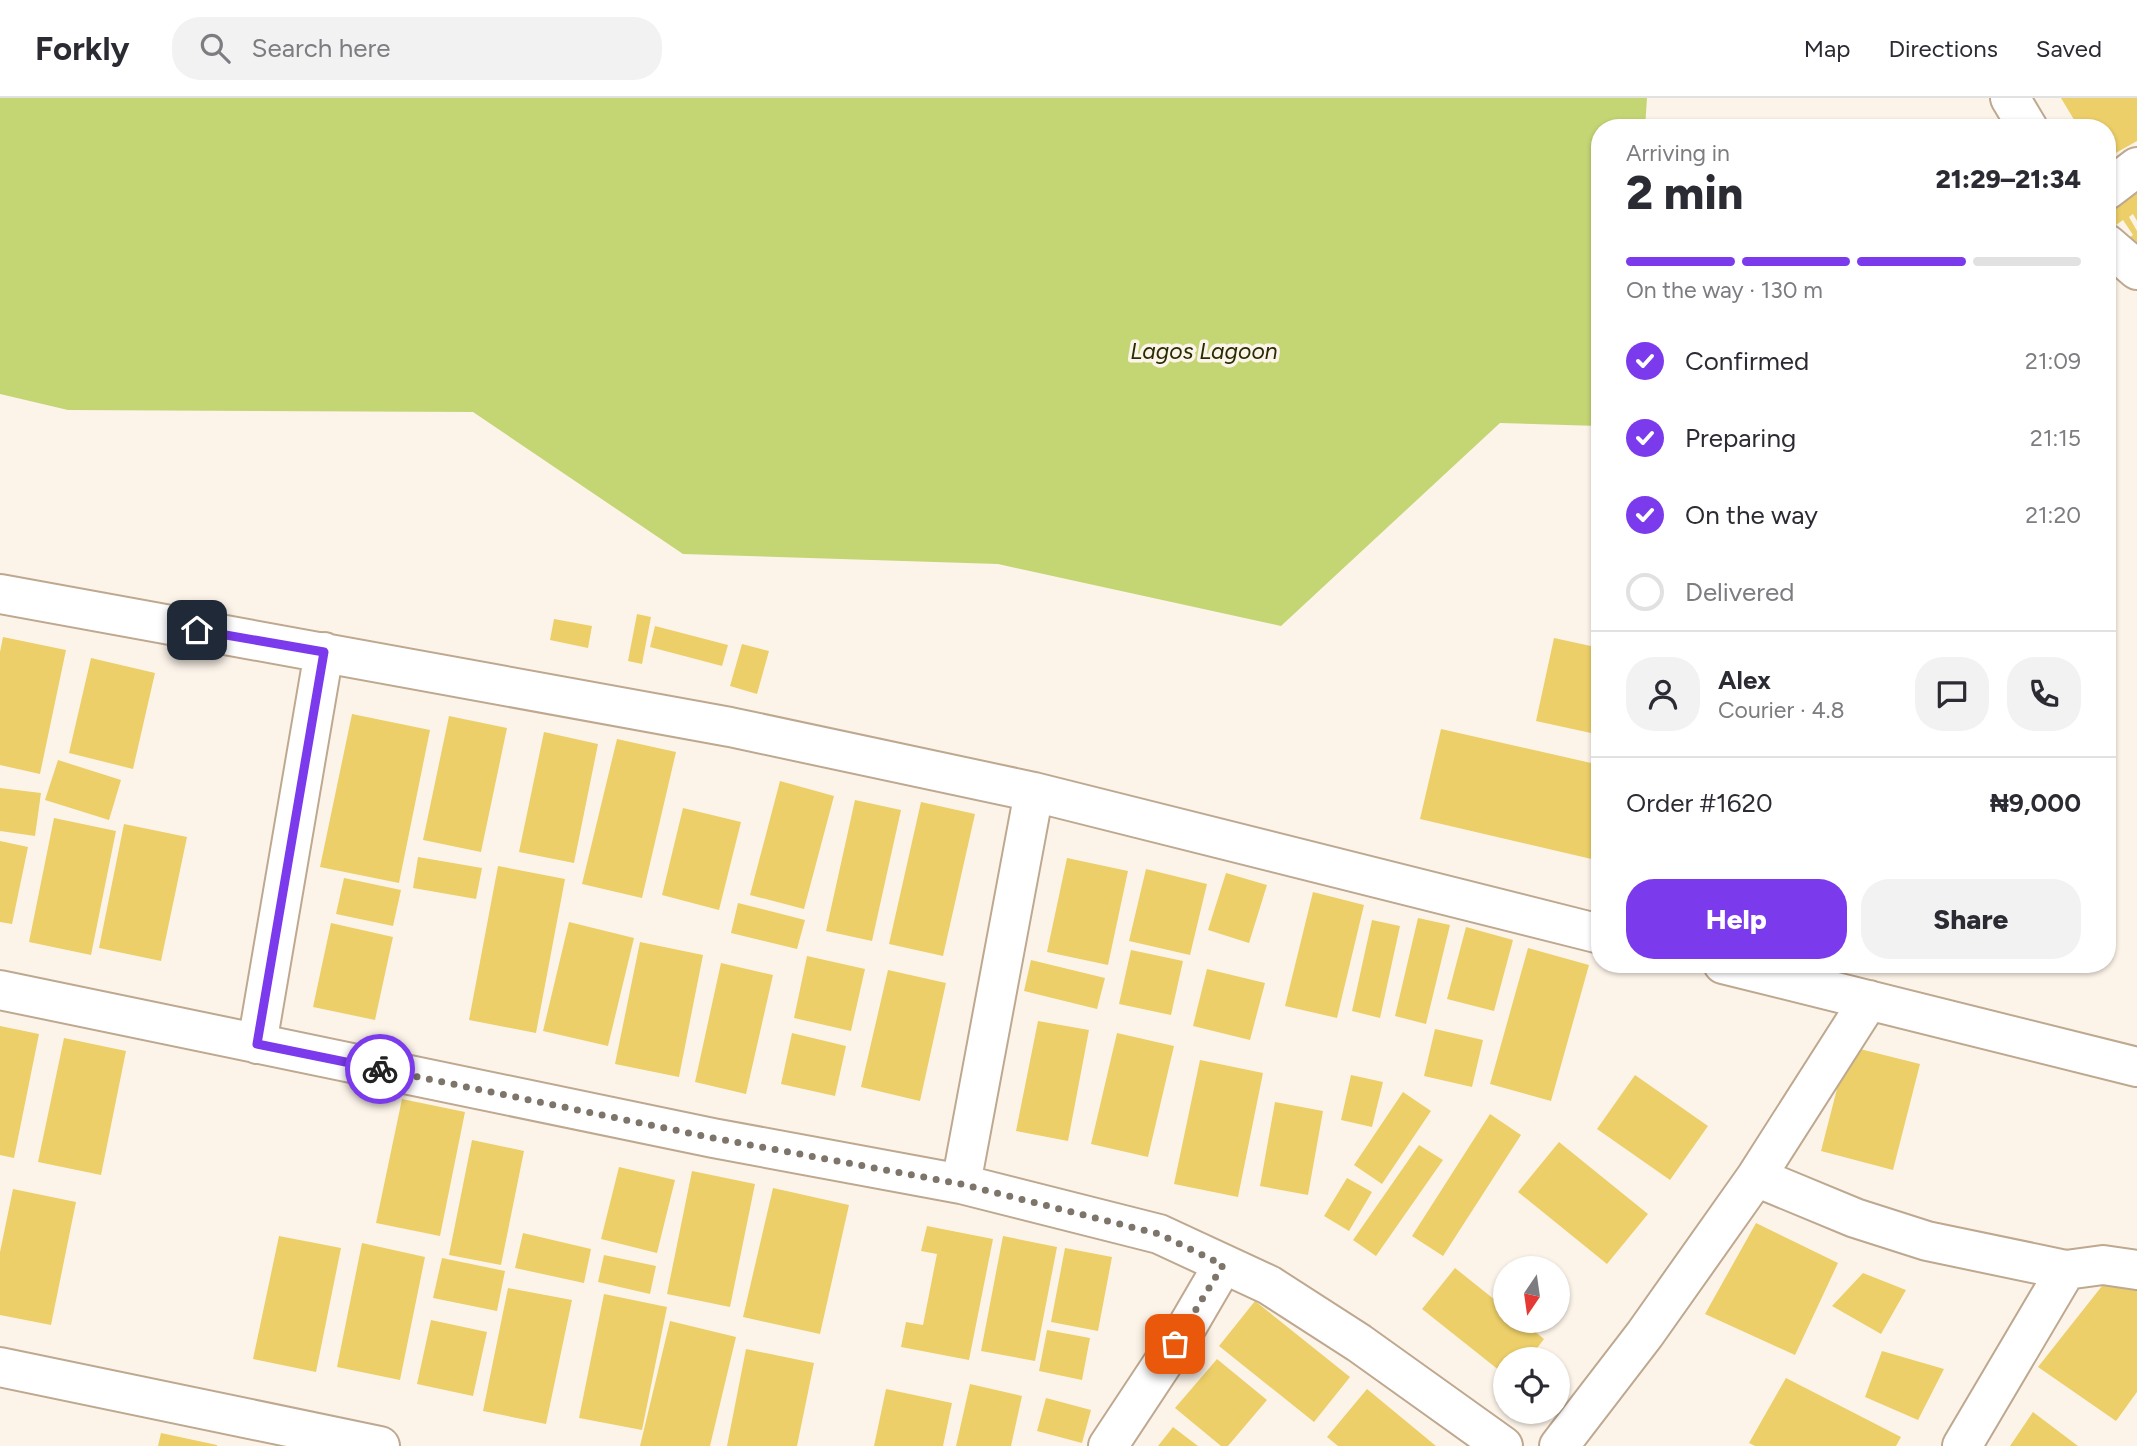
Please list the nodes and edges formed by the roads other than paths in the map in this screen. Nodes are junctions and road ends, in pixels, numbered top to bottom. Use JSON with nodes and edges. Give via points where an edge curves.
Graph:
{"nodes":[{"id":1,"x":2010,"y":98,"type":"edge"},
{"id":2,"x":2023,"y":119,"type":"edge"},
{"id":3,"x":2137,"y":167,"type":"edge"},
{"id":4,"x":2116,"y":183,"type":"edge"},
{"id":5,"x":2116,"y":252,"type":"edge"},
{"id":6,"x":2137,"y":270,"type":"edge"},
{"id":7,"x":0,"y":594,"type":"edge"},
{"id":8,"x":324,"y":652,"type":"junction"},
{"id":9,"x":1034,"y":792,"type":"junction"},
{"id":10,"x":1591,"y":932,"type":"edge"},
{"id":11,"x":1760,"y":973,"type":"edge"},
{"id":12,"x":0,"y":990,"type":"edge"},
{"id":13,"x":1869,"y":1000,"type":"junction"},
{"id":14,"x":257,"y":1044,"type":"junction"},
{"id":15,"x":2137,"y":1067,"type":"edge"},
{"id":16,"x":1756,"y":1177,"type":"junction"},
{"id":17,"x":961,"y":1184,"type":"junction"},
{"id":18,"x":1223,"y":1265,"type":"junction"},
{"id":19,"x":2066,"y":1270,"type":"junction"},
{"id":20,"x":2137,"y":1270,"type":"edge"},
{"id":21,"x":0,"y":1367,"type":"edge"},
{"id":22,"x":380,"y":1446,"type":"edge"},
{"id":23,"x":1108,"y":1446,"type":"edge"},
{"id":24,"x":1503,"y":1446,"type":"edge"},
{"id":25,"x":1559,"y":1446,"type":"edge"},
{"id":26,"x":1962,"y":1446,"type":"edge"}],
"edges":[{"from":1,"to":2,"type":"street"},
{"from":3,"to":4,"type":"street"},
{"from":5,"to":6,"type":"street"},
{"from":7,"to":8,"type":"street"},
{"from":8,"to":9,"type":"street","via":[[730,727]]},
{"from":8,"to":14,"type":"street"},
{"from":9,"to":10,"type":"street"},
{"from":9,"to":17,"type":"street"},
{"from":11,"to":13,"type":"street"},
{"from":12,"to":14,"type":"street"},
{"from":13,"to":15,"type":"street"},
{"from":13,"to":16,"type":"street"},
{"from":14,"to":17,"type":"street"},
{"from":16,"to":19,"type":"street","via":[[1855,1218],[1927,1241]]},
{"from":16,"to":25,"type":"street"},
{"from":17,"to":18,"type":"street","via":[[1159,1234]]},
{"from":18,"to":23,"type":"street"},
{"from":18,"to":24,"type":"street","via":[[1269,1285],[1359,1343]]},
{"from":19,"to":20,"type":"street","via":[[2103,1265]]},
{"from":19,"to":26,"type":"street"},
{"from":21,"to":22,"type":"street"}]}
